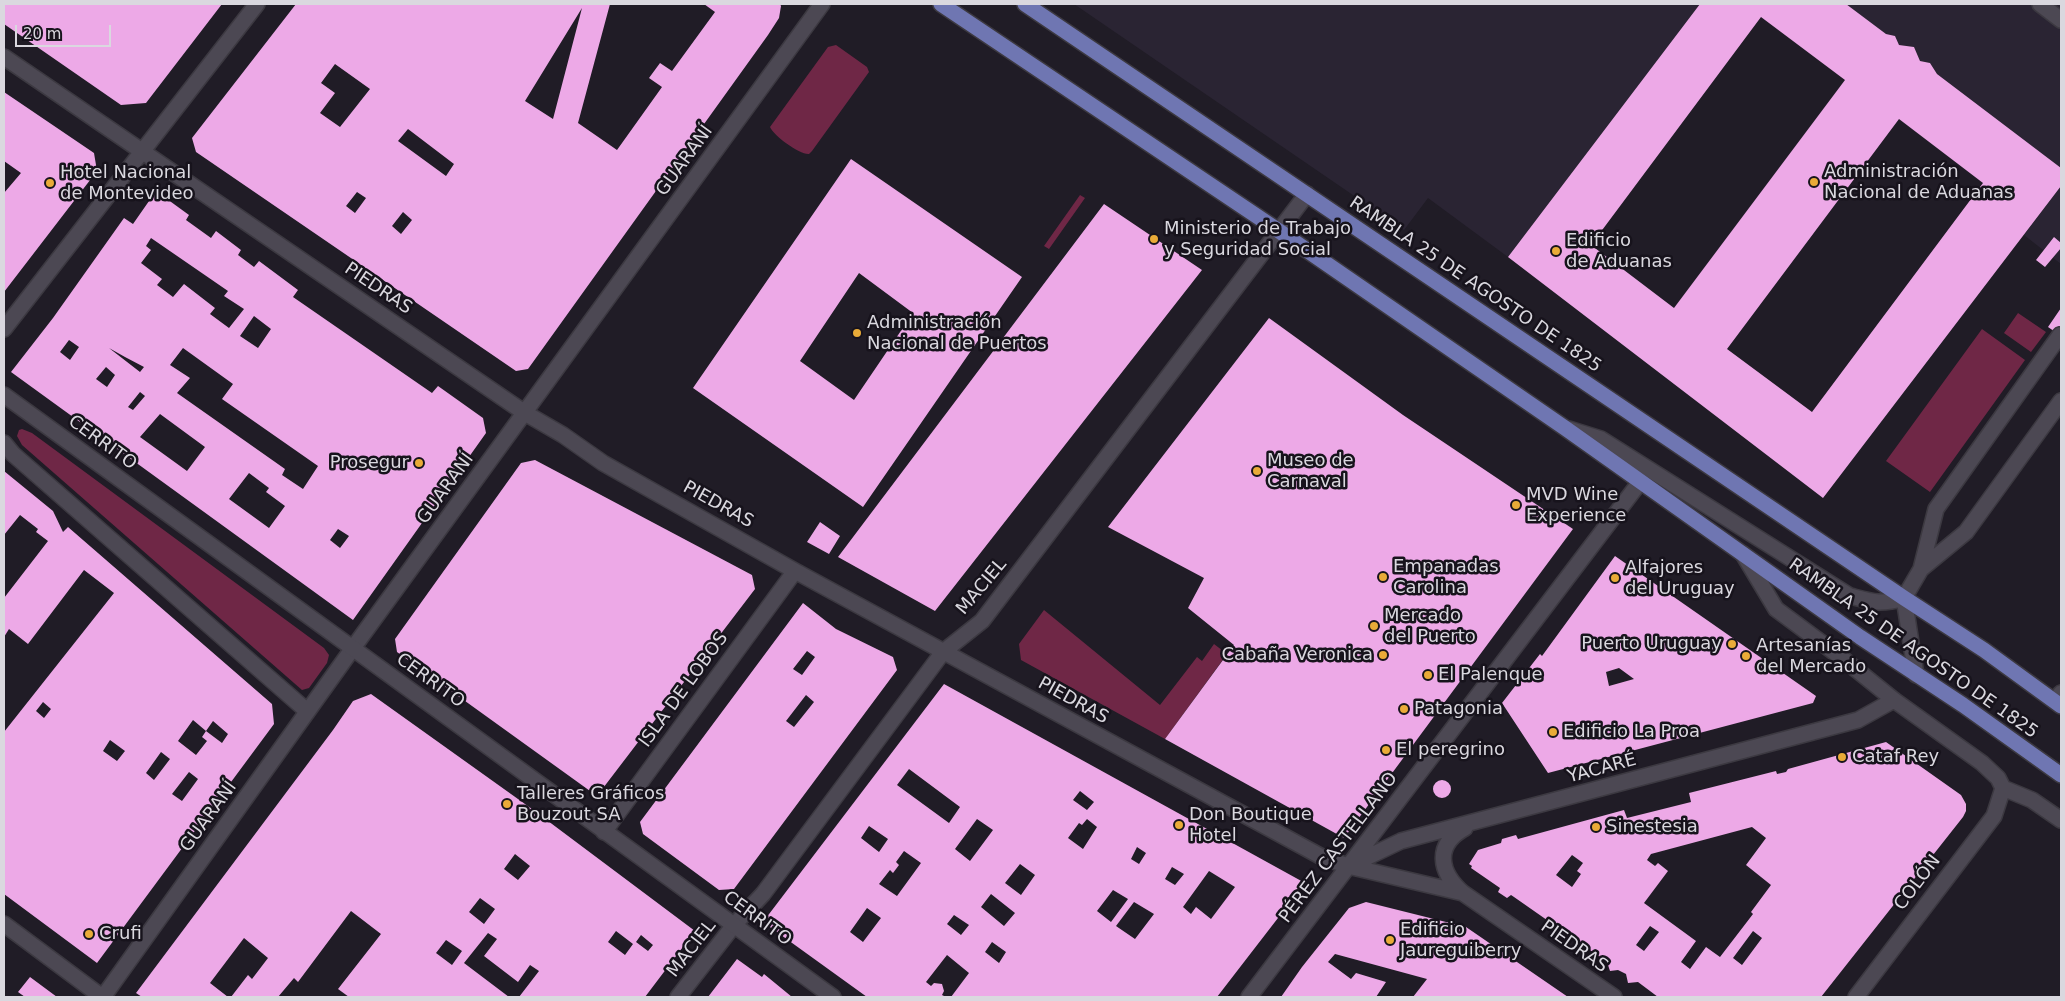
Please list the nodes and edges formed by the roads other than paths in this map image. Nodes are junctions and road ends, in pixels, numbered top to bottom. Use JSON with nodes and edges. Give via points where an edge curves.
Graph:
{"nodes":[{"id":1,"x":257,"y":4,"type":"edge"},
{"id":2,"x":822,"y":4,"type":"edge"},
{"id":3,"x":941,"y":4,"type":"edge"},
{"id":4,"x":1025,"y":4,"type":"edge"},
{"id":5,"x":2040,"y":4,"type":"edge"},
{"id":6,"x":2061,"y":20,"type":"edge"},
{"id":7,"x":4,"y":57,"type":"edge"},
{"id":8,"x":142,"y":151,"type":"junction"},
{"id":9,"x":1307,"y":194,"type":"junction"},
{"id":10,"x":1279,"y":231,"type":"junction"},
{"id":11,"x":4,"y":329,"type":"edge"},
{"id":12,"x":2060,"y":335,"type":"dead end"},
{"id":13,"x":4,"y":395,"type":"edge"},
{"id":14,"x":2061,"y":401,"type":"edge"},
{"id":15,"x":525,"y":413,"type":"junction"},
{"id":16,"x":1565,"y":428,"type":"junction"},
{"id":17,"x":4,"y":443,"type":"edge"},
{"id":18,"x":1640,"y":482,"type":"junction"},
{"id":19,"x":1742,"y":554,"type":"junction"},
{"id":20,"x":1920,"y":569,"type":"junction"},
{"id":21,"x":795,"y":571,"type":"junction"},
{"id":22,"x":1904,"y":598,"type":"junction"},
{"id":23,"x":353,"y":648,"type":"junction"},
{"id":24,"x":943,"y":652,"type":"junction"},
{"id":25,"x":1916,"y":675,"type":"junction"},
{"id":26,"x":1894,"y":700,"type":"junction"},
{"id":27,"x":2059,"y":700,"type":"edge"},
{"id":28,"x":308,"y":711,"type":"junction"},
{"id":29,"x":2061,"y":775,"type":"edge"},
{"id":30,"x":2003,"y":788,"type":"junction"},
{"id":31,"x":2061,"y":820,"type":"edge"},
{"id":32,"x":1479,"y":821,"type":"junction"},
{"id":33,"x":604,"y":832,"type":"junction"},
{"id":34,"x":1348,"y":866,"type":"junction"},
{"id":35,"x":1463,"y":893,"type":"junction"},
{"id":36,"x":4,"y":924,"type":"edge"},
{"id":37,"x":734,"y":925,"type":"junction"},
{"id":38,"x":103,"y":997,"type":"edge"},
{"id":39,"x":678,"y":997,"type":"edge"},
{"id":40,"x":833,"y":997,"type":"edge"},
{"id":41,"x":1248,"y":997,"type":"edge"},
{"id":42,"x":1614,"y":997,"type":"edge"},
{"id":43,"x":1856,"y":997,"type":"edge"}],
"edges":[{"from":1,"to":8,"type":"street"},
{"from":2,"to":15,"type":"street","name":"GUARANÍ"},
{"from":3,"to":10,"type":"main road","name":"RAMBLA 25 DE AGOSTO DE 1825"},
{"from":4,"to":9,"type":"main road","name":"RAMBLA 25 DE AGOSTO DE 1825"},
{"from":5,"to":6,"type":"street"},
{"from":7,"to":8,"type":"street","name":"PIEDRAS"},
{"from":8,"to":11,"type":"street"},
{"from":8,"to":15,"type":"street","name":"PIEDRAS"},
{"from":9,"to":10,"type":"street","name":"MACIEL"},
{"from":9,"to":22,"type":"main road","name":"RAMBLA 25 DE AGOSTO DE 1825"},
{"from":10,"to":16,"type":"main road","name":"RAMBLA 25 DE AGOSTO DE 1825"},
{"from":10,"to":24,"type":"street","name":"MACIEL","via":[[982,621]]},
{"from":12,"to":20,"type":"street","via":[[1936,509]]},
{"from":13,"to":23,"type":"street","name":"CERRITO"},
{"from":14,"to":20,"type":"street","via":[[1966,532]]},
{"from":15,"to":21,"type":"street","name":"PIEDRAS","via":[[603,463]]},
{"from":15,"to":23,"type":"street","name":"GUARANÍ"},
{"from":16,"to":18,"type":"main road","name":"RAMBLA 25 DE AGOSTO DE 1825"},
{"from":16,"to":22,"type":"street","name":"RAMBLA 25 DE AGOSTO DE 1825","via":[[1601,439],[1850,596],[1886,604]]},
{"from":17,"to":28,"type":"street"},
{"from":18,"to":19,"type":"main road","name":"RAMBLA 25 DE AGOSTO DE 1825"},
{"from":18,"to":34,"type":"street","name":"PÉREZ CASTELLANO"},
{"from":19,"to":25,"type":"main road","name":"RAMBLA 25 DE AGOSTO DE 1825"},
{"from":19,"to":26,"type":"street","name":"RAMBLA 25 DE AGOSTO DE 1825","via":[[1776,609]]},
{"from":20,"to":22,"type":"street"},
{"from":21,"to":24,"type":"street","name":"PIEDRAS"},
{"from":21,"to":33,"type":"street","name":"ISLA DE LOBOS"},
{"from":22,"to":25,"type":"street"},
{"from":22,"to":27,"type":"main road","name":"RAMBLA 25 DE AGOSTO DE 1825"},
{"from":23,"to":28,"type":"street","name":"GUARANÍ"},
{"from":23,"to":33,"type":"street","name":"CERRITO"},
{"from":24,"to":34,"type":"street","name":"PIEDRAS","via":[[1322,858]]},
{"from":24,"to":37,"type":"street","name":"MACIEL","via":[[763,894]]},
{"from":25,"to":29,"type":"main road","name":"RAMBLA 25 DE AGOSTO DE 1825","via":[[1963,704]]},
{"from":26,"to":30,"type":"street","name":"RAMBLA 25 DE AGOSTO DE 1825","via":[[1982,763],[1998,778]]},
{"from":26,"to":32,"type":"street","name":"YACARÉ","via":[[1858,720]]},
{"from":28,"to":38,"type":"street","name":"GUARANÍ"},
{"from":30,"to":31,"type":"street","name":"RAMBLA 25 DE AGOSTO DE 1825","via":[[2032,800]]},
{"from":30,"to":43,"type":"street","name":"COLÓN","via":[[1994,816]]},
{"from":32,"to":34,"type":"street","name":"YACARÉ","via":[[1401,841]]},
{"from":32,"to":35,"type":"street","name":"PIEDRAS","via":[[1454,834],[1447,842],[1443,857],[1448,877]]},
{"from":33,"to":37,"type":"street","name":"CERRITO"},
{"from":34,"to":35,"type":"street","name":"PIEDRAS"},
{"from":34,"to":41,"type":"street","name":"PÉREZ CASTELLANO"},
{"from":35,"to":42,"type":"street","name":"PIEDRAS"},
{"from":36,"to":38,"type":"street"},
{"from":37,"to":39,"type":"street","name":"MACIEL"},
{"from":37,"to":40,"type":"street","name":"CERRITO"}]}
